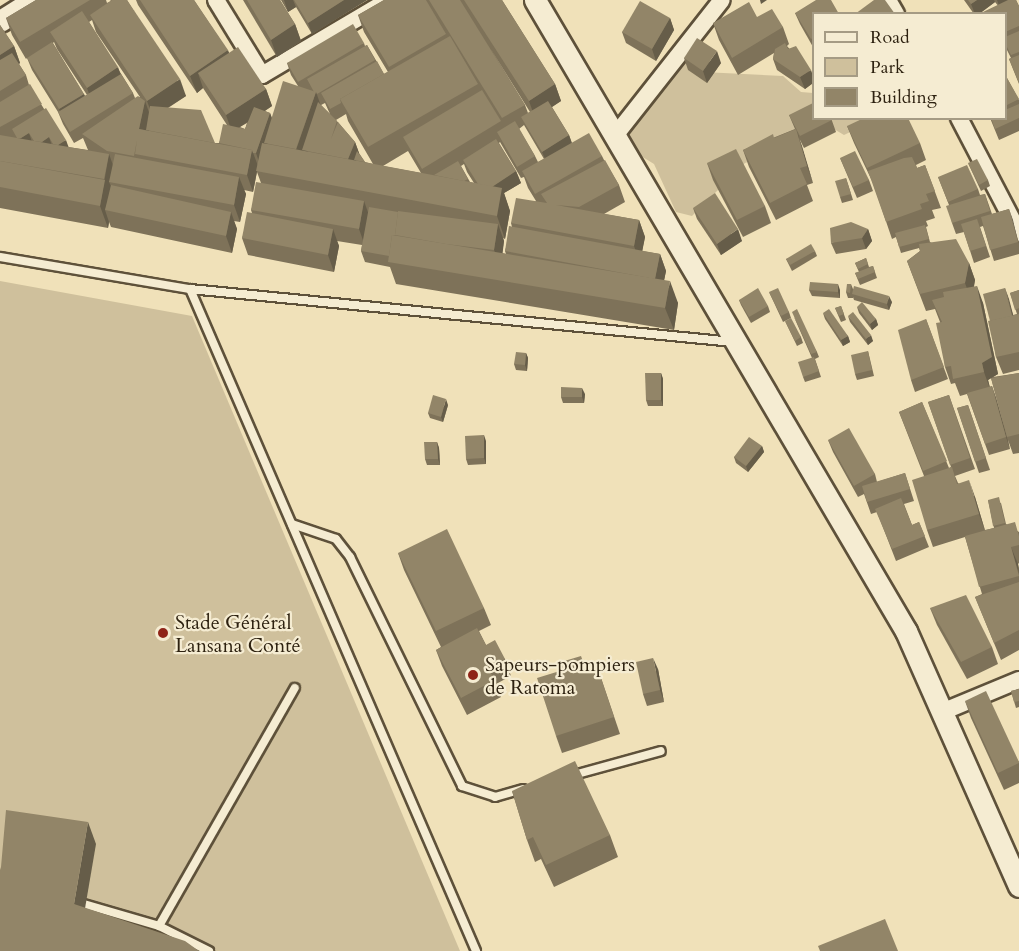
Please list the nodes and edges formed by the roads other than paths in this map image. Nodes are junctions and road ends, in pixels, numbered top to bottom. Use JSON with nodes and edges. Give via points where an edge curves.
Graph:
{"nodes":[{"id":1,"x":33,"y":0,"type":"edge"},
{"id":2,"x":216,"y":0,"type":"edge"},
{"id":3,"x":389,"y":0,"type":"edge"},
{"id":4,"x":535,"y":0,"type":"edge"},
{"id":5,"x":722,"y":0,"type":"edge"},
{"id":6,"x":0,"y":21,"type":"edge"},
{"id":7,"x":959,"y":120,"type":"edge"},
{"id":8,"x":614,"y":137,"type":"junction"},
{"id":9,"x":1019,"y":233,"type":"edge"},
{"id":10,"x":0,"y":257,"type":"edge"},
{"id":11,"x":190,"y":289,"type":"junction"},
{"id":12,"x":736,"y":343,"type":"junction"},
{"id":13,"x":292,"y":524,"type":"junction"},
{"id":14,"x":1019,"y":680,"type":"edge"},
{"id":15,"x":295,"y":688,"type":"dead end"},
{"id":16,"x":942,"y":712,"type":"junction"},
{"id":17,"x":661,"y":751,"type":"dead end"},
{"id":18,"x":561,"y":778,"type":"edge"},
{"id":19,"x":539,"y":784,"type":"edge"},
{"id":20,"x":1019,"y":886,"type":"edge"},
{"id":21,"x":84,"y":904,"type":"dead end"},
{"id":22,"x":159,"y":926,"type":"junction"},
{"id":23,"x":208,"y":951,"type":"edge"},
{"id":24,"x":476,"y":951,"type":"edge"}],
"edges":[{"from":1,"to":6,"type":"street"},
{"from":2,"to":3,"type":"street","via":[[262,75]]},
{"from":4,"to":8,"type":"street"},
{"from":5,"to":8,"type":"street"},
{"from":7,"to":9,"type":"street"},
{"from":8,"to":12,"type":"street"},
{"from":10,"to":11,"type":"lane"},
{"from":11,"to":12,"type":"lane"},
{"from":11,"to":13,"type":"lane"},
{"from":12,"to":16,"type":"street","via":[[906,631]]},
{"from":13,"to":19,"type":"lane","via":[[336,538],[350,557],[462,786],[495,797]]},
{"from":13,"to":24,"type":"lane"},
{"from":14,"to":16,"type":"street"},
{"from":15,"to":22,"type":"lane"},
{"from":16,"to":20,"type":"street"},
{"from":17,"to":18,"type":"lane"},
{"from":21,"to":22,"type":"lane"},
{"from":22,"to":23,"type":"lane"}]}
